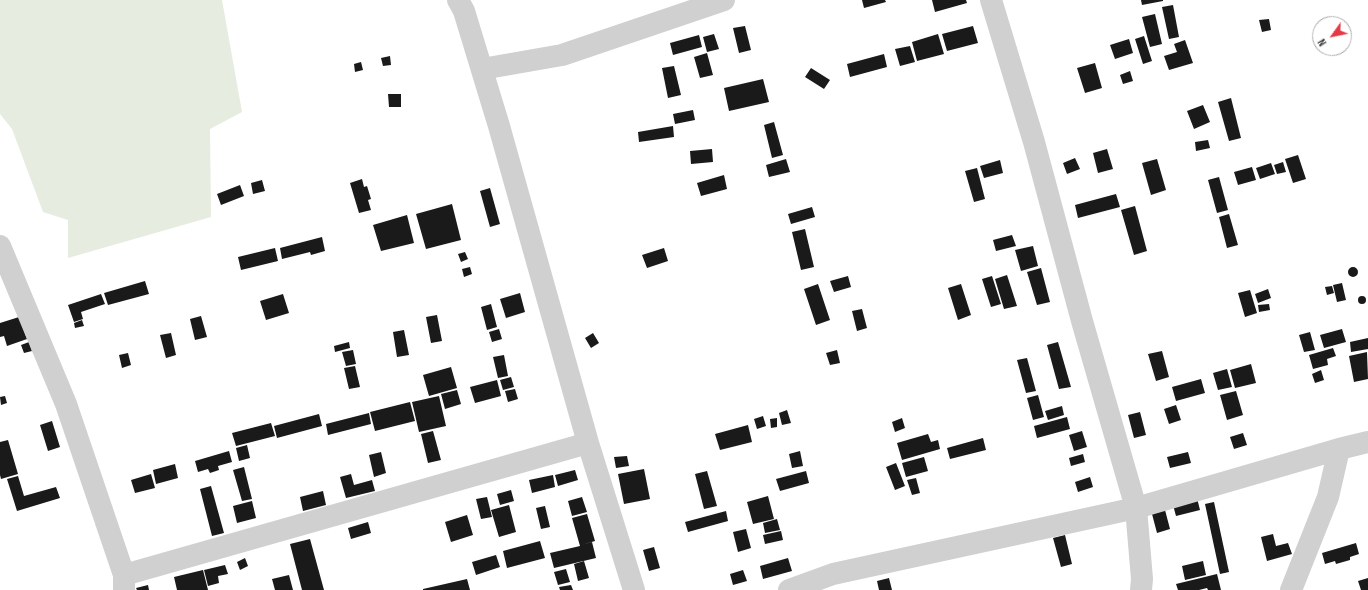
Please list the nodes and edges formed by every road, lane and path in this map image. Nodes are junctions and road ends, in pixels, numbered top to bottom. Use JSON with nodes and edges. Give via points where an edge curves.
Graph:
{"nodes":[{"id":1,"x":458,"y":0,"type":"edge"},
{"id":2,"x":724,"y":0,"type":"edge"},
{"id":3,"x":991,"y":0,"type":"edge"},
{"id":4,"x":482,"y":69,"type":"junction"},
{"id":5,"x":0,"y":246,"type":"edge"},
{"id":6,"x":1368,"y":442,"type":"edge"},
{"id":7,"x":588,"y":443,"type":"junction"},
{"id":8,"x":1338,"y":449,"type":"junction"},
{"id":9,"x":1136,"y":508,"type":"junction"},
{"id":10,"x":124,"y":583,"type":"edge"},
{"id":11,"x":634,"y":590,"type":"edge"},
{"id":12,"x":789,"y":590,"type":"edge"},
{"id":13,"x":1141,"y":590,"type":"edge"},
{"id":14,"x":1291,"y":590,"type":"edge"}],
"edges":[{"from":1,"to":4,"type":"street","via":[[464,11]]},
{"from":2,"to":4,"type":"street","via":[[562,55]]},
{"from":3,"to":9,"type":"street","via":[[1034,142]]},
{"from":4,"to":7,"type":"street"},
{"from":5,"to":10,"type":"street","via":[[66,404]]},
{"from":6,"to":8,"type":"street"},
{"from":7,"to":10,"type":"street"},
{"from":7,"to":11,"type":"street"},
{"from":8,"to":9,"type":"street"},
{"from":8,"to":14,"type":"street","via":[[1328,497]]},
{"from":9,"to":12,"type":"street","via":[[833,574]]},
{"from":9,"to":13,"type":"street"}]}
